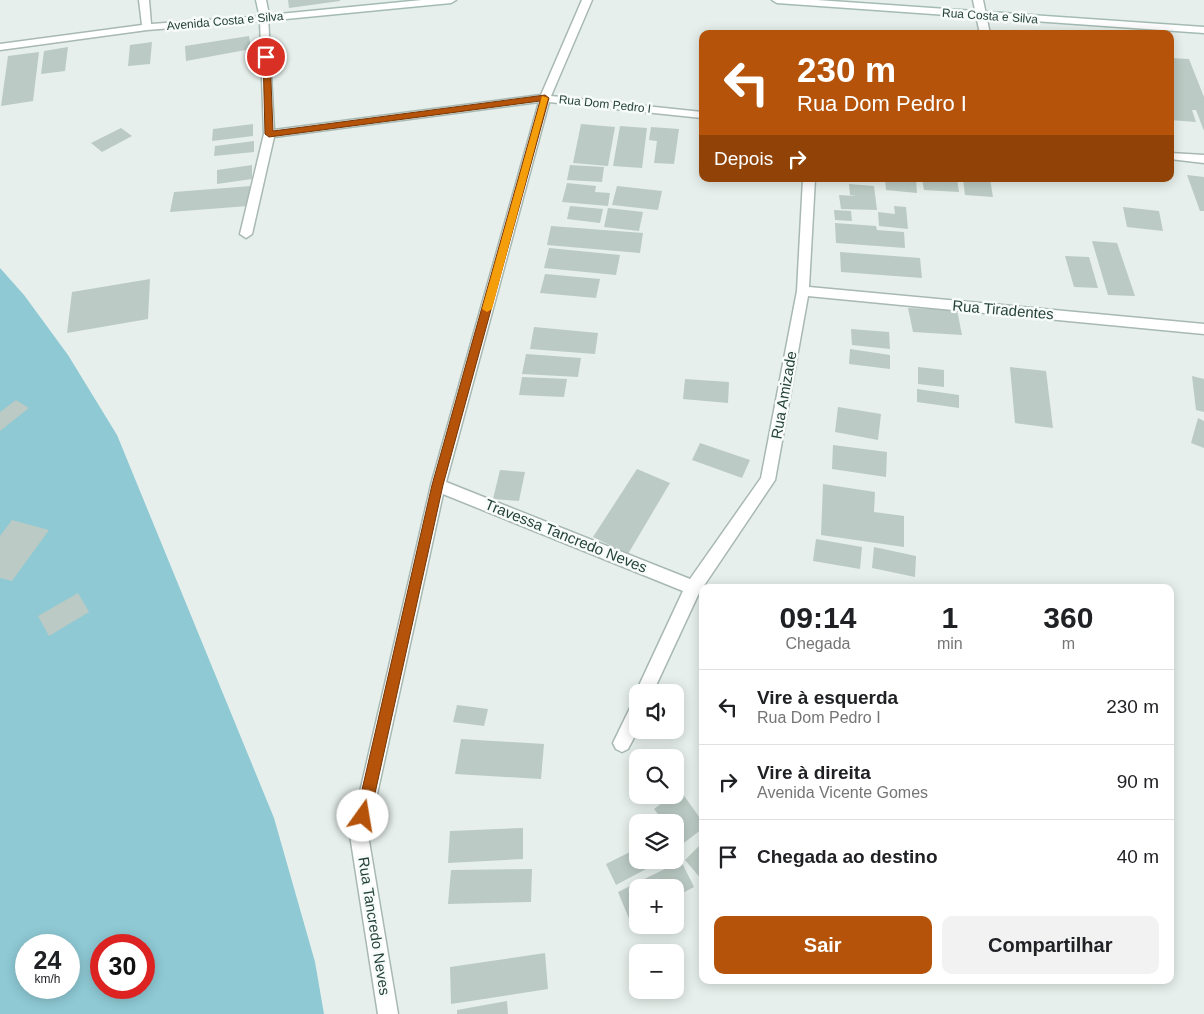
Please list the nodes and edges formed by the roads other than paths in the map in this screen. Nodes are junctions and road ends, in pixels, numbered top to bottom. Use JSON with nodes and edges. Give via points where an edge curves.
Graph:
{"nodes":[{"id":1,"x":144,"y":0,"type":"edge"},
{"id":2,"x":261,"y":0,"type":"edge"},
{"id":3,"x":451,"y":0,"type":"edge"},
{"id":4,"x":587,"y":0,"type":"edge"},
{"id":5,"x":777,"y":0,"type":"edge"},
{"id":6,"x":978,"y":0,"type":"edge"},
{"id":7,"x":981,"y":16,"type":"junction"},
{"id":8,"x":265,"y":18,"type":"junction"},
{"id":9,"x":147,"y":27,"type":"junction"},
{"id":10,"x":984,"y":30,"type":"edge"},
{"id":11,"x":1204,"y":30,"type":"edge"},
{"id":12,"x":0,"y":47,"type":"edge"},
{"id":13,"x":545,"y":98,"type":"junction"},
{"id":14,"x":699,"y":115,"type":"edge"},
{"id":15,"x":269,"y":134,"type":"junction"},
{"id":16,"x":1174,"y":156,"type":"edge"},
{"id":17,"x":1204,"y":159,"type":"edge"},
{"id":18,"x":809,"y":182,"type":"edge"},
{"id":19,"x":246,"y":234,"type":"dead end"},
{"id":20,"x":803,"y":291,"type":"junction"},
{"id":21,"x":1204,"y":329,"type":"edge"},
{"id":22,"x":438,"y":485,"type":"junction"},
{"id":23,"x":693,"y":588,"type":"junction"},
{"id":24,"x":650,"y":684,"type":"edge"},
{"id":25,"x":629,"y":729,"type":"edge"},
{"id":26,"x":622,"y":743,"type":"dead end"},
{"id":27,"x":388,"y":1014,"type":"edge"}],
"edges":[{"from":1,"to":9,"type":"street"},
{"from":2,"to":8,"type":"street"},
{"from":3,"to":8,"type":"street","name":"Avenida Costa e Silva"},
{"from":4,"to":13,"type":"street","name":"Rua Tancredo Neves"},
{"from":5,"to":7,"type":"street","name":"Rua Costa e Silva"},
{"from":6,"to":7,"type":"street"},
{"from":7,"to":10,"type":"street"},
{"from":7,"to":11,"type":"street","name":"Rua Costa e Silva"},
{"from":8,"to":9,"type":"street","name":"Avenida Costa e Silva"},
{"from":8,"to":15,"type":"street"},
{"from":9,"to":12,"type":"street","name":"Avenida Costa e Silva"},
{"from":13,"to":14,"type":"street","name":"Rua Dom Pedro I"},
{"from":13,"to":15,"type":"street","name":"Rua Dom Pedro I"},
{"from":13,"to":22,"type":"street","name":"Rua Tancredo Neves"},
{"from":15,"to":19,"type":"street"},
{"from":16,"to":17,"type":"street"},
{"from":18,"to":20,"type":"street","name":"Rua Amizade"},
{"from":20,"to":21,"type":"street","name":"Rua Tiradentes"},
{"from":20,"to":23,"type":"street","name":"Rua Amizade","via":[[768,480]]},
{"from":22,"to":23,"type":"street","name":"Travessa Tancredo Neves"},
{"from":22,"to":27,"type":"street","name":"Rua Tancredo Neves","via":[[359,835]]},
{"from":23,"to":24,"type":"street","name":"Rua Amizade"},
{"from":25,"to":26,"type":"street"}]}
